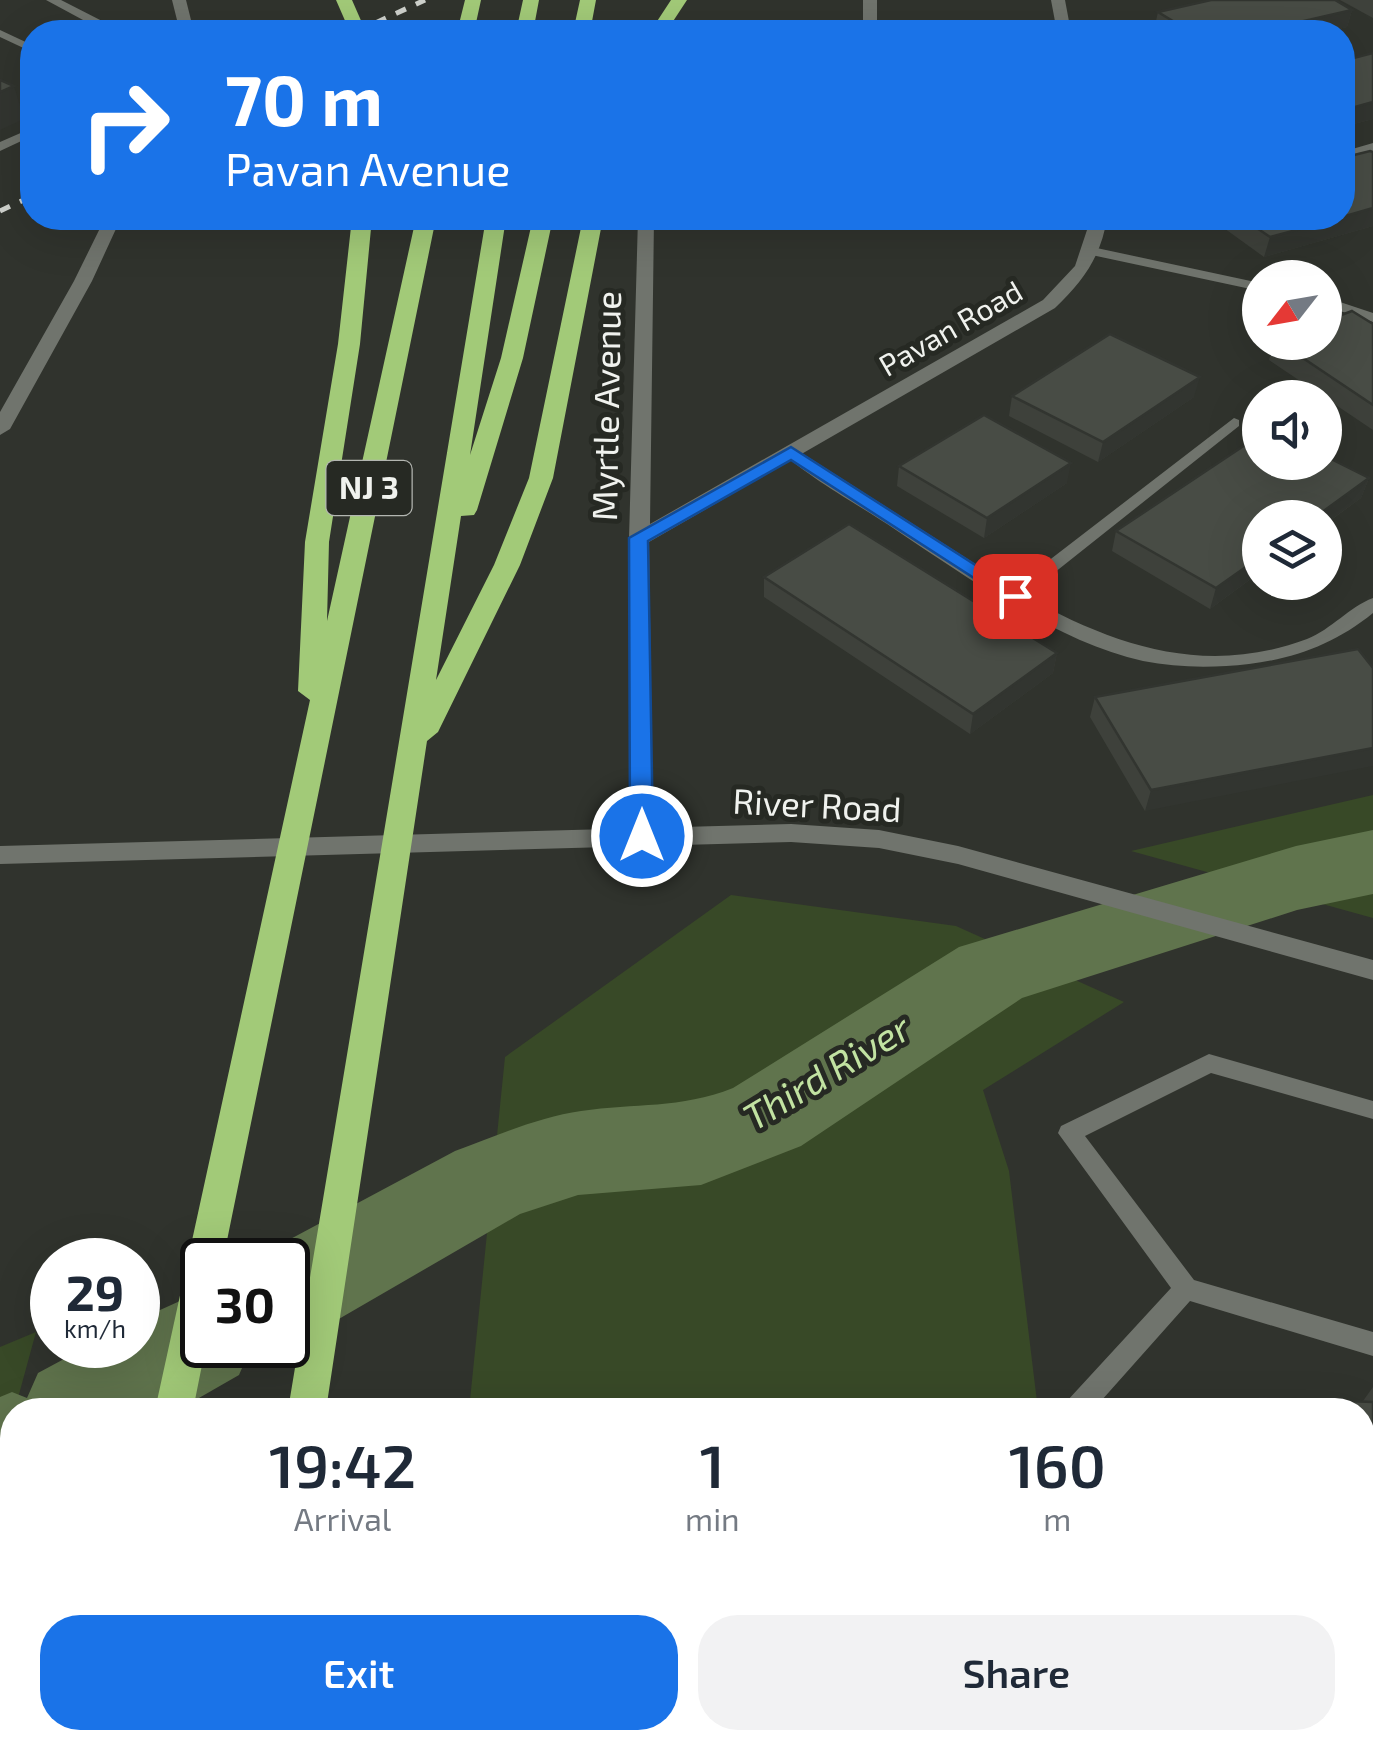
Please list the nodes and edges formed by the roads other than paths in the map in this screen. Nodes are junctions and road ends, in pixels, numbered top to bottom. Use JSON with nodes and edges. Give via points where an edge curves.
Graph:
{"nodes":[{"id":1,"x":52,"y":0,"type":"edge"},
{"id":2,"x":86,"y":20,"type":"edge"},
{"id":3,"x":107,"y":230,"type":"edge"},
{"id":4,"x":361,"y":230,"type":"edge"},
{"id":5,"x":423,"y":230,"type":"edge"},
{"id":6,"x":494,"y":230,"type":"edge"},
{"id":7,"x":540,"y":230,"type":"edge"},
{"id":8,"x":592,"y":230,"type":"edge"},
{"id":9,"x":646,"y":230,"type":"edge"},
{"id":10,"x":1096,"y":230,"type":"edge"},
{"id":11,"x":1092,"y":251,"type":"junction"},
{"id":12,"x":1242,"y":283,"type":"edge"},
{"id":13,"x":1342,"y":307,"type":"edge"},
{"id":14,"x":1373,"y":318,"type":"edge"},
{"id":15,"x":1234,"y":424,"type":"dead end"},
{"id":16,"x":0,"y":429,"type":"edge"},
{"id":17,"x":791,"y":452,"type":"junction"},
{"id":18,"x":639,"y":538,"type":"junction"},
{"id":19,"x":1015,"y":596,"type":"junction"},
{"id":20,"x":1373,"y":604,"type":"edge"},
{"id":21,"x":434,"y":608,"type":"junction"},
{"id":22,"x":411,"y":757,"type":"junction"},
{"id":23,"x":311,"y":759,"type":"junction"},
{"id":24,"x":642,"y":836,"type":"junction"},
{"id":25,"x":0,"y":855,"type":"edge"},
{"id":26,"x":1373,"y":970,"type":"edge"},
{"id":27,"x":1373,"y":1110,"type":"edge"},
{"id":28,"x":211,"y":1238,"type":"edge"},
{"id":29,"x":1186,"y":1289,"type":"junction"},
{"id":30,"x":1373,"y":1344,"type":"edge"},
{"id":31,"x":183,"y":1368,"type":"edge"},
{"id":32,"x":177,"y":1398,"type":"edge"},
{"id":33,"x":309,"y":1398,"type":"edge"},
{"id":34,"x":1087,"y":1398,"type":"edge"}],
"edges":[{"from":1,"to":2,"type":"lane"},
{"from":3,"to":16,"type":"street"},
{"from":4,"to":23,"type":"highway","via":[[317,542]]},
{"from":5,"to":23,"type":"highway","number":"NJ 3"},
{"from":6,"to":21,"type":"highway","number":"NJ 3"},
{"from":7,"to":21,"type":"highway","via":[[512,358]]},
{"from":8,"to":22,"type":"highway","via":[[542,478],[507,565]]},
{"from":9,"to":18,"type":"street","name":"Myrtle Avenue"},
{"from":10,"to":11,"type":"street","name":"Pavan Road"},
{"from":11,"to":12,"type":"lane"},
{"from":11,"to":17,"type":"street","name":"Pavan Road","via":[[1080,274],[1049,304]]},
{"from":13,"to":14,"type":"lane"},
{"from":15,"to":19,"type":"lane"},
{"from":17,"to":18,"type":"street","name":"Pavan Road"},
{"from":17,"to":19,"type":"lane"},
{"from":18,"to":24,"type":"street","name":"Myrtle Avenue"},
{"from":19,"to":20,"type":"lane","via":[[1122,649],[1192,663],[1264,656],[1335,633]]},
{"from":21,"to":22,"type":"highway","number":"NJ 3"},
{"from":22,"to":33,"type":"highway","number":"NJ 3"},
{"from":23,"to":28,"type":"highway","number":"NJ 3"},
{"from":24,"to":25,"type":"street","name":"River Road"},
{"from":24,"to":26,"type":"street","name":"River Road","via":[[791,832],[878,839],[1061,882]]},
{"from":27,"to":29,"type":"lane","via":[[1209,1063],[1070,1133]]},
{"from":29,"to":30,"type":"lane"},
{"from":29,"to":34,"type":"lane"},
{"from":31,"to":32,"type":"highway","number":"NJ 3"}]}
